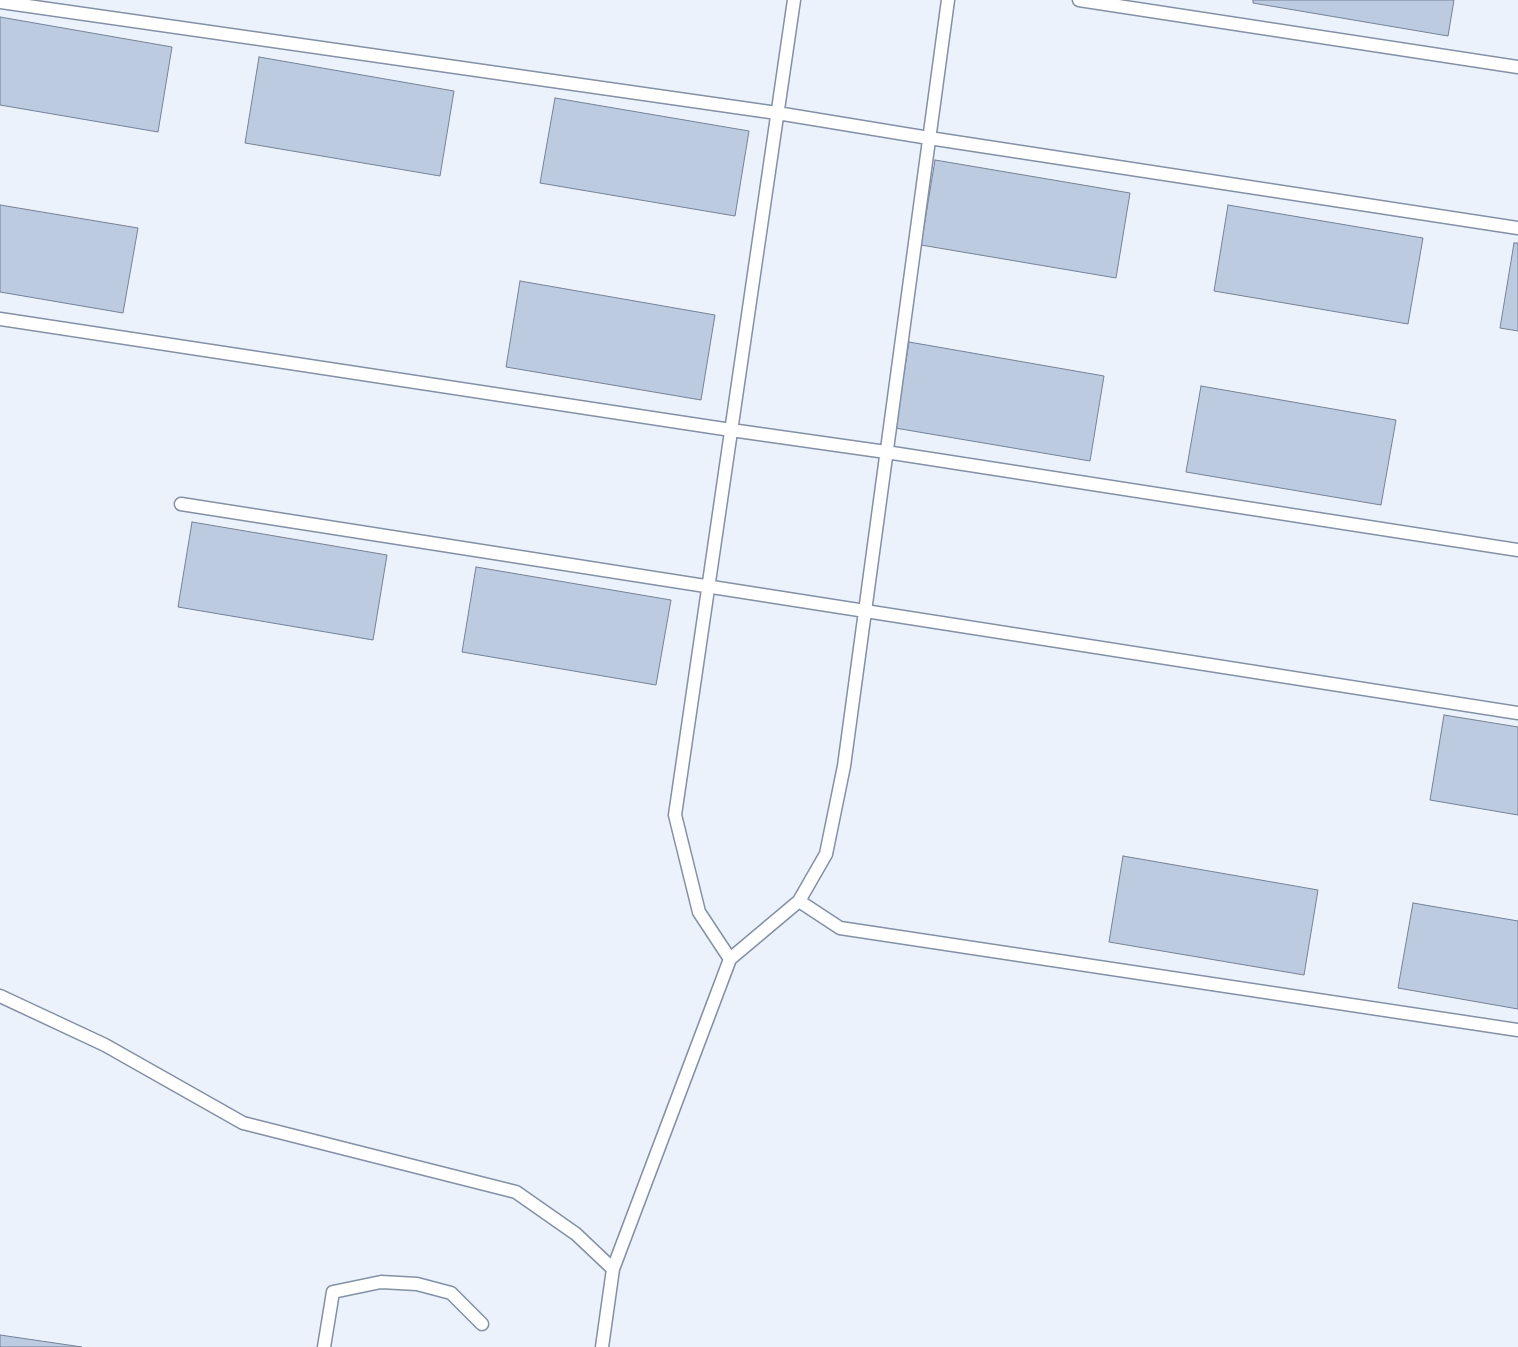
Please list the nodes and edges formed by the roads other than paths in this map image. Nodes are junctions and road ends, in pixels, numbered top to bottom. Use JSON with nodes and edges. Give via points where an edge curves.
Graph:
{"nodes":[{"id":1,"x":794,"y":0,"type":"edge"},
{"id":2,"x":948,"y":0,"type":"edge"},
{"id":3,"x":1079,"y":0,"type":"edge"},
{"id":4,"x":0,"y":2,"type":"edge"},
{"id":5,"x":1518,"y":67,"type":"edge"},
{"id":6,"x":777,"y":113,"type":"junction"},
{"id":7,"x":929,"y":138,"type":"junction"},
{"id":8,"x":1518,"y":228,"type":"edge"},
{"id":9,"x":0,"y":319,"type":"edge"},
{"id":10,"x":731,"y":430,"type":"junction"},
{"id":11,"x":886,"y":452,"type":"junction"},
{"id":12,"x":182,"y":504,"type":"dead end"},
{"id":13,"x":1518,"y":550,"type":"edge"},
{"id":14,"x":708,"y":586,"type":"junction"},
{"id":15,"x":865,"y":611,"type":"junction"},
{"id":16,"x":1518,"y":713,"type":"edge"},
{"id":17,"x":799,"y":901,"type":"junction"},
{"id":18,"x":730,"y":959,"type":"junction"},
{"id":19,"x":0,"y":996,"type":"edge"},
{"id":20,"x":1518,"y":1030,"type":"edge"},
{"id":21,"x":613,"y":1269,"type":"junction"},
{"id":22,"x":482,"y":1324,"type":"dead end"},
{"id":23,"x":324,"y":1347,"type":"edge"},
{"id":24,"x":602,"y":1347,"type":"edge"}],
"edges":[{"from":1,"to":6,"type":"lane"},
{"from":2,"to":7,"type":"lane"},
{"from":3,"to":5,"type":"lane"},
{"from":4,"to":6,"type":"lane"},
{"from":6,"to":7,"type":"lane"},
{"from":6,"to":10,"type":"lane"},
{"from":7,"to":8,"type":"lane"},
{"from":7,"to":11,"type":"lane"},
{"from":9,"to":10,"type":"lane"},
{"from":10,"to":11,"type":"lane"},
{"from":10,"to":14,"type":"lane"},
{"from":11,"to":13,"type":"lane"},
{"from":11,"to":15,"type":"lane"},
{"from":12,"to":14,"type":"lane"},
{"from":14,"to":15,"type":"lane"},
{"from":14,"to":18,"type":"lane","via":[[675,815],[699,912]]},
{"from":15,"to":16,"type":"lane"},
{"from":15,"to":17,"type":"lane","via":[[844,766],[826,854]]},
{"from":17,"to":18,"type":"lane"},
{"from":17,"to":20,"type":"lane","via":[[840,928]]},
{"from":18,"to":21,"type":"lane"},
{"from":19,"to":21,"type":"lane","via":[[105,1045],[243,1123],[516,1192],[576,1234]]},
{"from":21,"to":24,"type":"lane"},
{"from":22,"to":23,"type":"lane","via":[[451,1293],[417,1284],[381,1282],[333,1292]]}]}
